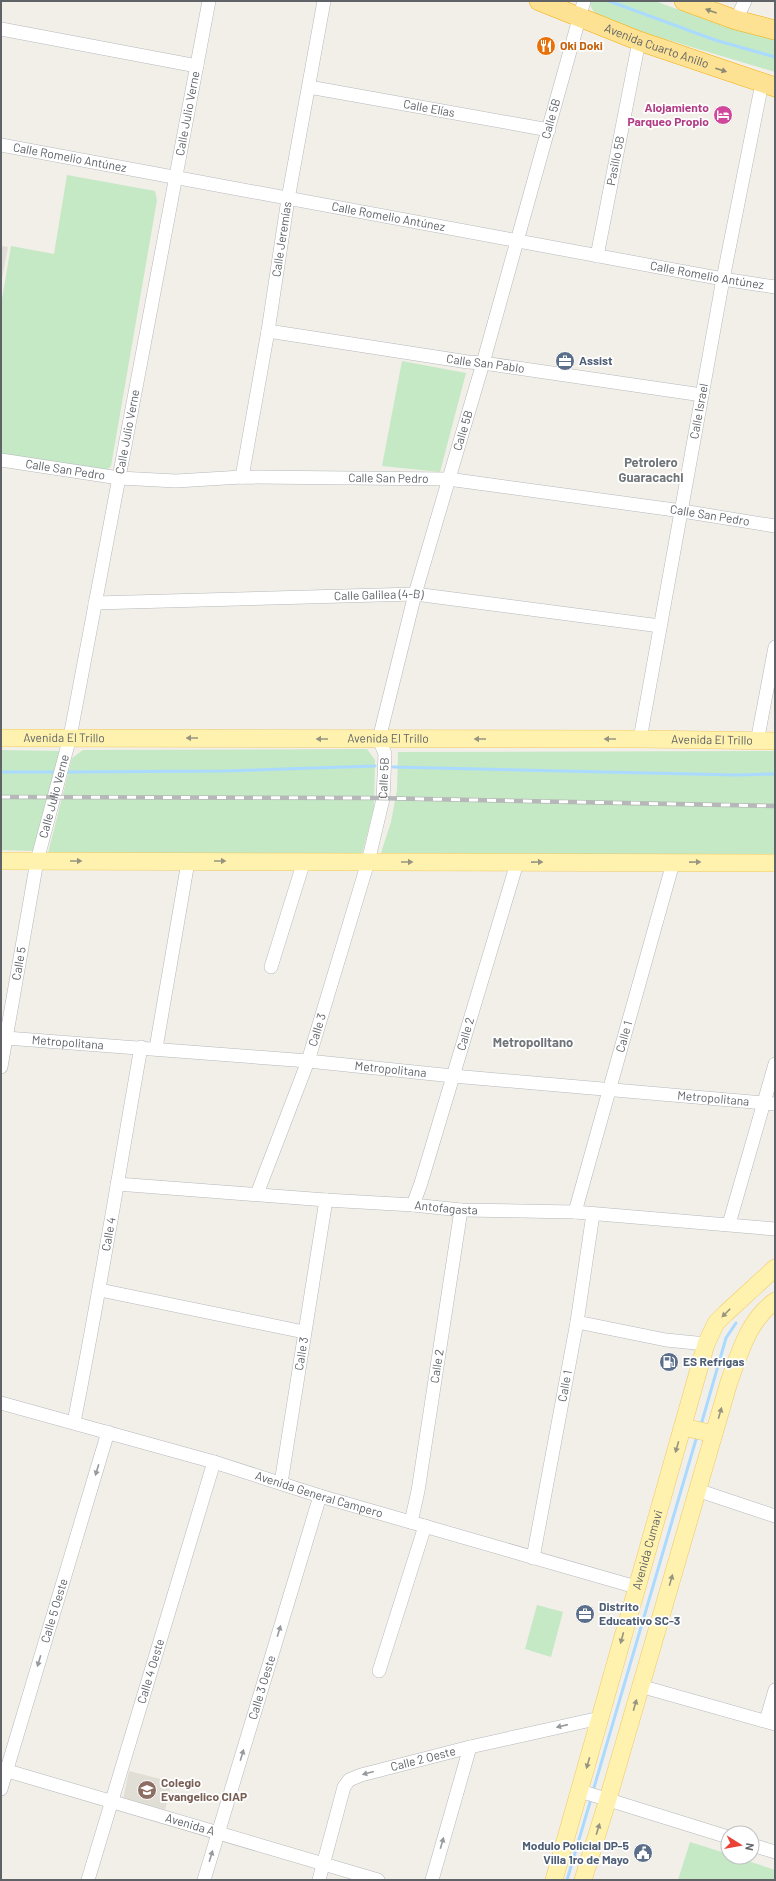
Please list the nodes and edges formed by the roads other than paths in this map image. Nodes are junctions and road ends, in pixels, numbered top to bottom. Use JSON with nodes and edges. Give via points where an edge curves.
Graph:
{"nodes":[{"id":1,"x":209,"y":1,"type":"edge"},
{"id":2,"x":324,"y":1,"type":"edge"},
{"id":3,"x":539,"y":1,"type":"edge"},
{"id":4,"x":684,"y":1,"type":"edge"},
{"id":5,"x":745,"y":1,"type":"edge"},
{"id":6,"x":582,"y":9,"type":"edge"},
{"id":7,"x":736,"y":20,"type":"junction"},
{"id":8,"x":1,"y":29,"type":"edge"},
{"id":9,"x":775,"y":30,"type":"edge"},
{"id":10,"x":639,"y":41,"type":"junction"},
{"id":11,"x":197,"y":66,"type":"junction"},
{"id":12,"x":768,"y":85,"type":"edge"},
{"id":13,"x":309,"y":86,"type":"junction"},
{"id":14,"x":549,"y":130,"type":"junction"},
{"id":15,"x":1,"y":145,"type":"edge"},
{"id":16,"x":176,"y":178,"type":"junction"},
{"id":17,"x":288,"y":199,"type":"junction"},
{"id":18,"x":518,"y":242,"type":"junction"},
{"id":19,"x":597,"y":256,"type":"junction"},
{"id":20,"x":723,"y":280,"type":"junction"},
{"id":21,"x":775,"y":287,"type":"edge"},
{"id":22,"x":268,"y":331,"type":"junction"},
{"id":23,"x":483,"y":363,"type":"junction"},
{"id":24,"x":702,"y":395,"type":"junction"},
{"id":25,"x":1,"y":460,"type":"edge"},
{"id":26,"x":242,"y":477,"type":"junction"},
{"id":27,"x":119,"y":478,"type":"junction"},
{"id":28,"x":448,"y":479,"type":"junction"},
{"id":29,"x":682,"y":511,"type":"junction"},
{"id":30,"x":775,"y":526,"type":"edge"},
{"id":31,"x":415,"y":594,"type":"junction"},
{"id":32,"x":95,"y":603,"type":"junction"},
{"id":33,"x":660,"y":626,"type":"junction"},
{"id":34,"x":775,"y":647,"type":"edge"},
{"id":35,"x":1,"y":738,"type":"edge"},
{"id":36,"x":379,"y":739,"type":"junction"},
{"id":37,"x":640,"y":739,"type":"junction"},
{"id":38,"x":69,"y":740,"type":"junction"},
{"id":39,"x":775,"y":741,"type":"edge"},
{"id":40,"x":757,"y":742,"type":"junction"},
{"id":41,"x":1,"y":861,"type":"edge"},
{"id":42,"x":36,"y":861,"type":"junction"},
{"id":43,"x":304,"y":861,"type":"junction"},
{"id":44,"x":188,"y":862,"type":"junction"},
{"id":45,"x":368,"y":862,"type":"junction"},
{"id":46,"x":517,"y":862,"type":"junction"},
{"id":47,"x":775,"y":862,"type":"edge"},
{"id":48,"x":673,"y":863,"type":"junction"},
{"id":49,"x":271,"y":967,"type":"dead end"},
{"id":50,"x":7,"y":998,"type":"edge"},
{"id":51,"x":6,"y":1038,"type":"junction"},
{"id":52,"x":141,"y":1047,"type":"junction"},
{"id":53,"x":156,"y":1048,"type":"junction"},
{"id":54,"x":308,"y":1061,"type":"junction"},
{"id":55,"x":775,"y":1064,"type":"edge"},
{"id":56,"x":1,"y":1067,"type":"edge"},
{"id":57,"x":453,"y":1076,"type":"junction"},
{"id":58,"x":610,"y":1090,"type":"junction"},
{"id":59,"x":769,"y":1104,"type":"edge"},
{"id":60,"x":117,"y":1184,"type":"junction"},
{"id":61,"x":257,"y":1194,"type":"junction"},
{"id":62,"x":326,"y":1200,"type":"junction"},
{"id":63,"x":413,"y":1205,"type":"junction"},
{"id":64,"x":462,"y":1210,"type":"junction"},
{"id":65,"x":576,"y":1212,"type":"junction"},
{"id":66,"x":593,"y":1214,"type":"junction"},
{"id":67,"x":729,"y":1224,"type":"junction"},
{"id":68,"x":775,"y":1229,"type":"edge"},
{"id":69,"x":775,"y":1268,"type":"edge"},
{"id":70,"x":100,"y":1290,"type":"junction"},
{"id":71,"x":740,"y":1300,"type":"junction"},
{"id":72,"x":775,"y":1301,"type":"edge"},
{"id":73,"x":760,"y":1315,"type":"junction"},
{"id":74,"x":577,"y":1322,"type":"junction"},
{"id":75,"x":304,"y":1332,"type":"junction"},
{"id":76,"x":706,"y":1344,"type":"junction"},
{"id":77,"x":1,"y":1405,"type":"edge"},
{"id":78,"x":74,"y":1422,"type":"junction"},
{"id":79,"x":687,"y":1428,"type":"junction"},
{"id":80,"x":108,"y":1432,"type":"junction"},
{"id":81,"x":711,"y":1434,"type":"junction"},
{"id":82,"x":214,"y":1462,"type":"junction"},
{"id":83,"x":281,"y":1483,"type":"junction"},
{"id":84,"x":697,"y":1490,"type":"junction"},
{"id":85,"x":320,"y":1496,"type":"junction"},
{"id":86,"x":775,"y":1516,"type":"edge"},
{"id":87,"x":411,"y":1522,"type":"junction"},
{"id":88,"x":425,"y":1526,"type":"junction"},
{"id":89,"x":533,"y":1558,"type":"junction"},
{"id":90,"x":636,"y":1587,"type":"junction"},
{"id":91,"x":379,"y":1671,"type":"dead end"},
{"id":92,"x":640,"y":1686,"type":"junction"},
{"id":93,"x":775,"y":1690,"type":"edge"},
{"id":94,"x":600,"y":1718,"type":"junction"},
{"id":95,"x":770,"y":1722,"type":"edge"},
{"id":96,"x":470,"y":1747,"type":"junction"},
{"id":97,"x":4,"y":1770,"type":"edge"},
{"id":98,"x":1,"y":1789,"type":"edge"},
{"id":99,"x":594,"y":1795,"type":"junction"},
{"id":100,"x":112,"y":1802,"type":"junction"},
{"id":101,"x":218,"y":1833,"type":"junction"},
{"id":102,"x":720,"y":1834,"type":"edge"},
{"id":103,"x":760,"y":1847,"type":"edge"},
{"id":104,"x":775,"y":1852,"type":"edge"},
{"id":105,"x":324,"y":1864,"type":"junction"},
{"id":106,"x":88,"y":1880,"type":"edge"},
{"id":107,"x":204,"y":1880,"type":"edge"},
{"id":108,"x":319,"y":1880,"type":"edge"},
{"id":109,"x":378,"y":1880,"type":"edge"},
{"id":110,"x":432,"y":1880,"type":"edge"},
{"id":111,"x":554,"y":1880,"type":"edge"},
{"id":112,"x":583,"y":1880,"type":"edge"}],
"edges":[{"from":1,"to":11,"type":"street","name":"Calle Julio Verne"},
{"from":2,"to":13,"type":"street","name":"Calle Jeremías"},
{"from":3,"to":6,"type":"highway","name":"Avenida Cuarto Anillo"},
{"from":7,"to":4,"type":"highway","one_way":true},
{"from":5,"to":7,"type":"street"},
{"from":6,"to":10,"type":"highway","name":"Avenida Cuarto Anillo"},
{"from":6,"to":14,"type":"street","name":"Calle 5B"},
{"from":7,"to":9,"type":"highway"},
{"from":8,"to":11,"type":"street"},
{"from":10,"to":12,"type":"highway","name":"Avenida Cuarto Anillo","one_way":true},
{"from":10,"to":19,"type":"street","name":"Pasillo 5B"},
{"from":11,"to":16,"type":"street","name":"Calle Julio Verne"},
{"from":12,"to":20,"type":"street","name":"Calle Israel"},
{"from":13,"to":14,"type":"street","name":"Calle Elías"},
{"from":13,"to":17,"type":"street","name":"Calle Jeremías"},
{"from":14,"to":18,"type":"street","name":"Calle 5B"},
{"from":15,"to":16,"type":"street","name":"Calle Romelio Antúnez"},
{"from":16,"to":17,"type":"street","name":"Calle Romelio Antúnez"},
{"from":16,"to":27,"type":"street","name":"Calle Julio Verne"},
{"from":17,"to":18,"type":"street","name":"Calle Romelio Antúnez"},
{"from":17,"to":22,"type":"street","name":"Calle Jeremías"},
{"from":18,"to":19,"type":"street","name":"Calle Romelio Antúnez"},
{"from":18,"to":23,"type":"street","name":"Calle 5B"},
{"from":19,"to":20,"type":"street","name":"Calle Romelio Antúnez"},
{"from":20,"to":21,"type":"street","name":"Calle Romelio Antúnez"},
{"from":20,"to":24,"type":"street","name":"Calle Israel"},
{"from":22,"to":23,"type":"street","name":"Calle San Pablo"},
{"from":22,"to":26,"type":"street","name":"Calle Jeremías"},
{"from":23,"to":24,"type":"street","name":"Calle San Pablo"},
{"from":23,"to":28,"type":"street","name":"Calle 5B"},
{"from":24,"to":29,"type":"street","name":"Calle Israel"},
{"from":25,"to":27,"type":"street","name":"Calle San Pedro"},
{"from":26,"to":27,"type":"street","name":"Calle San Pedro","via":[[176,481]]},
{"from":26,"to":28,"type":"street","name":"Calle San Pedro"},
{"from":27,"to":32,"type":"street","name":"Calle Julio Verne"},
{"from":28,"to":29,"type":"street","name":"Calle San Pedro"},
{"from":28,"to":31,"type":"street","name":"Calle 5B"},
{"from":29,"to":30,"type":"street","name":"Calle San Pedro"},
{"from":29,"to":33,"type":"street","name":"Calle Israel"},
{"from":31,"to":32,"type":"street","name":"Calle Galilea (4-B)"},
{"from":31,"to":33,"type":"street","name":"Calle Galilea (4-B)"},
{"from":31,"to":36,"type":"street","name":"Calle 5B"},
{"from":32,"to":38,"type":"street","name":"Calle Julio Verne"},
{"from":33,"to":37,"type":"street","name":"Calle Israel"},
{"from":34,"to":40,"type":"street"},
{"from":35,"to":38,"type":"main road","name":"Avenida El Trillo"},
{"from":37,"to":36,"type":"main road","name":"Avenida El Trillo","one_way":true},
{"from":36,"to":38,"type":"main road","name":"Avenida El Trillo","one_way":true},
{"from":36,"to":45,"type":"street","name":"Calle 5B","via":[[385,754],[383,799]]},
{"from":37,"to":40,"type":"main road","name":"Avenida El Trillo"},
{"from":38,"to":42,"type":"street","name":"Calle Julio Verne"},
{"from":39,"to":40,"type":"main road","name":"Avenida El Trillo"},
{"from":41,"to":42,"type":"main road"},
{"from":42,"to":44,"type":"main road","one_way":true},
{"from":42,"to":50,"type":"street","name":"Calle 5"},
{"from":44,"to":43,"type":"main road","one_way":true},
{"from":43,"to":45,"type":"main road"},
{"from":43,"to":49,"type":"street"},
{"from":44,"to":53,"type":"street"},
{"from":45,"to":46,"type":"main road","one_way":true},
{"from":45,"to":54,"type":"street","name":"Calle 3"},
{"from":46,"to":48,"type":"main road","one_way":true},
{"from":46,"to":57,"type":"street","name":"Calle 2"},
{"from":48,"to":47,"type":"main road","one_way":true},
{"from":48,"to":58,"type":"street","name":"Calle 1"},
{"from":50,"to":51,"type":"street","name":"Calle 5"},
{"from":51,"to":52,"type":"street","name":"Metropolitana"},
{"from":51,"to":56,"type":"street","name":"Calle 5"},
{"from":52,"to":53,"type":"street","name":"Metropolitana"},
{"from":52,"to":60,"type":"street","name":"Calle 4"},
{"from":53,"to":54,"type":"street","name":"Metropolitana"},
{"from":54,"to":57,"type":"street","name":"Metropolitana"},
{"from":54,"to":61,"type":"street","name":"Calle 3"},
{"from":55,"to":59,"type":"street"},
{"from":57,"to":58,"type":"street","name":"Metropolitana"},
{"from":57,"to":63,"type":"street","name":"Calle 2"},
{"from":58,"to":59,"type":"street","name":"Metropolitana"},
{"from":58,"to":65,"type":"street","name":"Calle 1"},
{"from":59,"to":67,"type":"street"},
{"from":60,"to":61,"type":"street","name":"Antofagasta"},
{"from":60,"to":70,"type":"street","name":"Calle 4"},
{"from":61,"to":62,"type":"street","name":"Antofagasta"},
{"from":62,"to":63,"type":"street","name":"Antofagasta"},
{"from":62,"to":75,"type":"street","name":"Calle 3"},
{"from":63,"to":64,"type":"street","name":"Antofagasta"},
{"from":64,"to":65,"type":"street","name":"Antofagasta"},
{"from":64,"to":87,"type":"street","name":"Calle 2"},
{"from":65,"to":66,"type":"street","name":"Antofagasta"},
{"from":66,"to":67,"type":"street","name":"Antofagasta"},
{"from":66,"to":74,"type":"street","name":"Calle 1"},
{"from":67,"to":68,"type":"street","name":"Antofagasta"},
{"from":69,"to":71,"type":"main road","name":"Avenida Cumavi"},
{"from":70,"to":75,"type":"street"},
{"from":70,"to":78,"type":"street","name":"Calle 4"},
{"from":71,"to":73,"type":"main road"},
{"from":71,"to":76,"type":"main road","name":"Avenida Cumavi","one_way":true,"via":[[716,1323]]},
{"from":72,"to":73,"type":"main road","name":"Avenida Cumavi"},
{"from":81,"to":73,"type":"main road","name":"Avenida Cumavi","one_way":true,"via":[[749,1330]]},
{"from":74,"to":76,"type":"street","via":[[666,1340]]},
{"from":74,"to":89,"type":"street","name":"Calle 1"},
{"from":75,"to":83,"type":"street","name":"Calle 3"},
{"from":76,"to":79,"type":"main road","name":"Avenida Cumavi"},
{"from":77,"to":78,"type":"street","name":"Avenida General Campero"},
{"from":78,"to":80,"type":"street","name":"Avenida General Campero"},
{"from":79,"to":81,"type":"main road"},
{"from":79,"to":90,"type":"main road","name":"Avenida Cumavi","one_way":true},
{"from":80,"to":82,"type":"street","name":"Avenida General Campero"},
{"from":80,"to":97,"type":"street","name":"Calle 5 Oeste","one_way":true},
{"from":81,"to":84,"type":"main road","name":"Avenida Cumavi"},
{"from":82,"to":83,"type":"street","name":"Avenida General Campero"},
{"from":82,"to":100,"type":"street","name":"Calle 4 Oeste"},
{"from":83,"to":85,"type":"street","name":"Avenida General Campero"},
{"from":84,"to":86,"type":"street"},
{"from":92,"to":84,"type":"main road","name":"Avenida Cumavi","one_way":true},
{"from":85,"to":87,"type":"street","name":"Avenida General Campero"},
{"from":101,"to":85,"type":"street","name":"Calle 3 Oeste","one_way":true},
{"from":87,"to":88,"type":"street","name":"Avenida General Campero"},
{"from":88,"to":89,"type":"street","name":"Avenida General Campero"},
{"from":88,"to":91,"type":"street"},
{"from":89,"to":90,"type":"street","name":"Avenida General Campero"},
{"from":90,"to":94,"type":"main road","name":"Avenida Cumavi","one_way":true},
{"from":92,"to":95,"type":"street"},
{"from":99,"to":92,"type":"main road","name":"Avenida Cumavi","one_way":true},
{"from":93,"to":95,"type":"street"},
{"from":94,"to":96,"type":"street","name":"Calle 2 Oeste","one_way":true},
{"from":94,"to":99,"type":"main road","name":"Avenida Cumavi","one_way":true},
{"from":96,"to":105,"type":"street","name":"Calle 2 Oeste","one_way":true,"via":[[350,1780],[344,1786]]},
{"from":110,"to":96,"type":"street","one_way":true},
{"from":97,"to":98,"type":"street","name":"Calle 5 Oeste"},
{"from":97,"to":100,"type":"street","name":"Avenida A"},
{"from":99,"to":102,"type":"street"},
{"from":99,"to":111,"type":"main road","name":"Avenida Cumavi"},
{"from":112,"to":99,"type":"main road","name":"Avenida Cumavi","one_way":true},
{"from":100,"to":101,"type":"street","name":"Avenida A"},
{"from":100,"to":106,"type":"street","name":"Calle 4 Oeste"},
{"from":101,"to":105,"type":"street","name":"Avenida A"},
{"from":107,"to":101,"type":"street","name":"Calle 3 Oeste","one_way":true},
{"from":103,"to":104,"type":"street"},
{"from":105,"to":108,"type":"street","name":"Calle 2 Oeste"},
{"from":105,"to":109,"type":"street","name":"Avenida A"}]}
